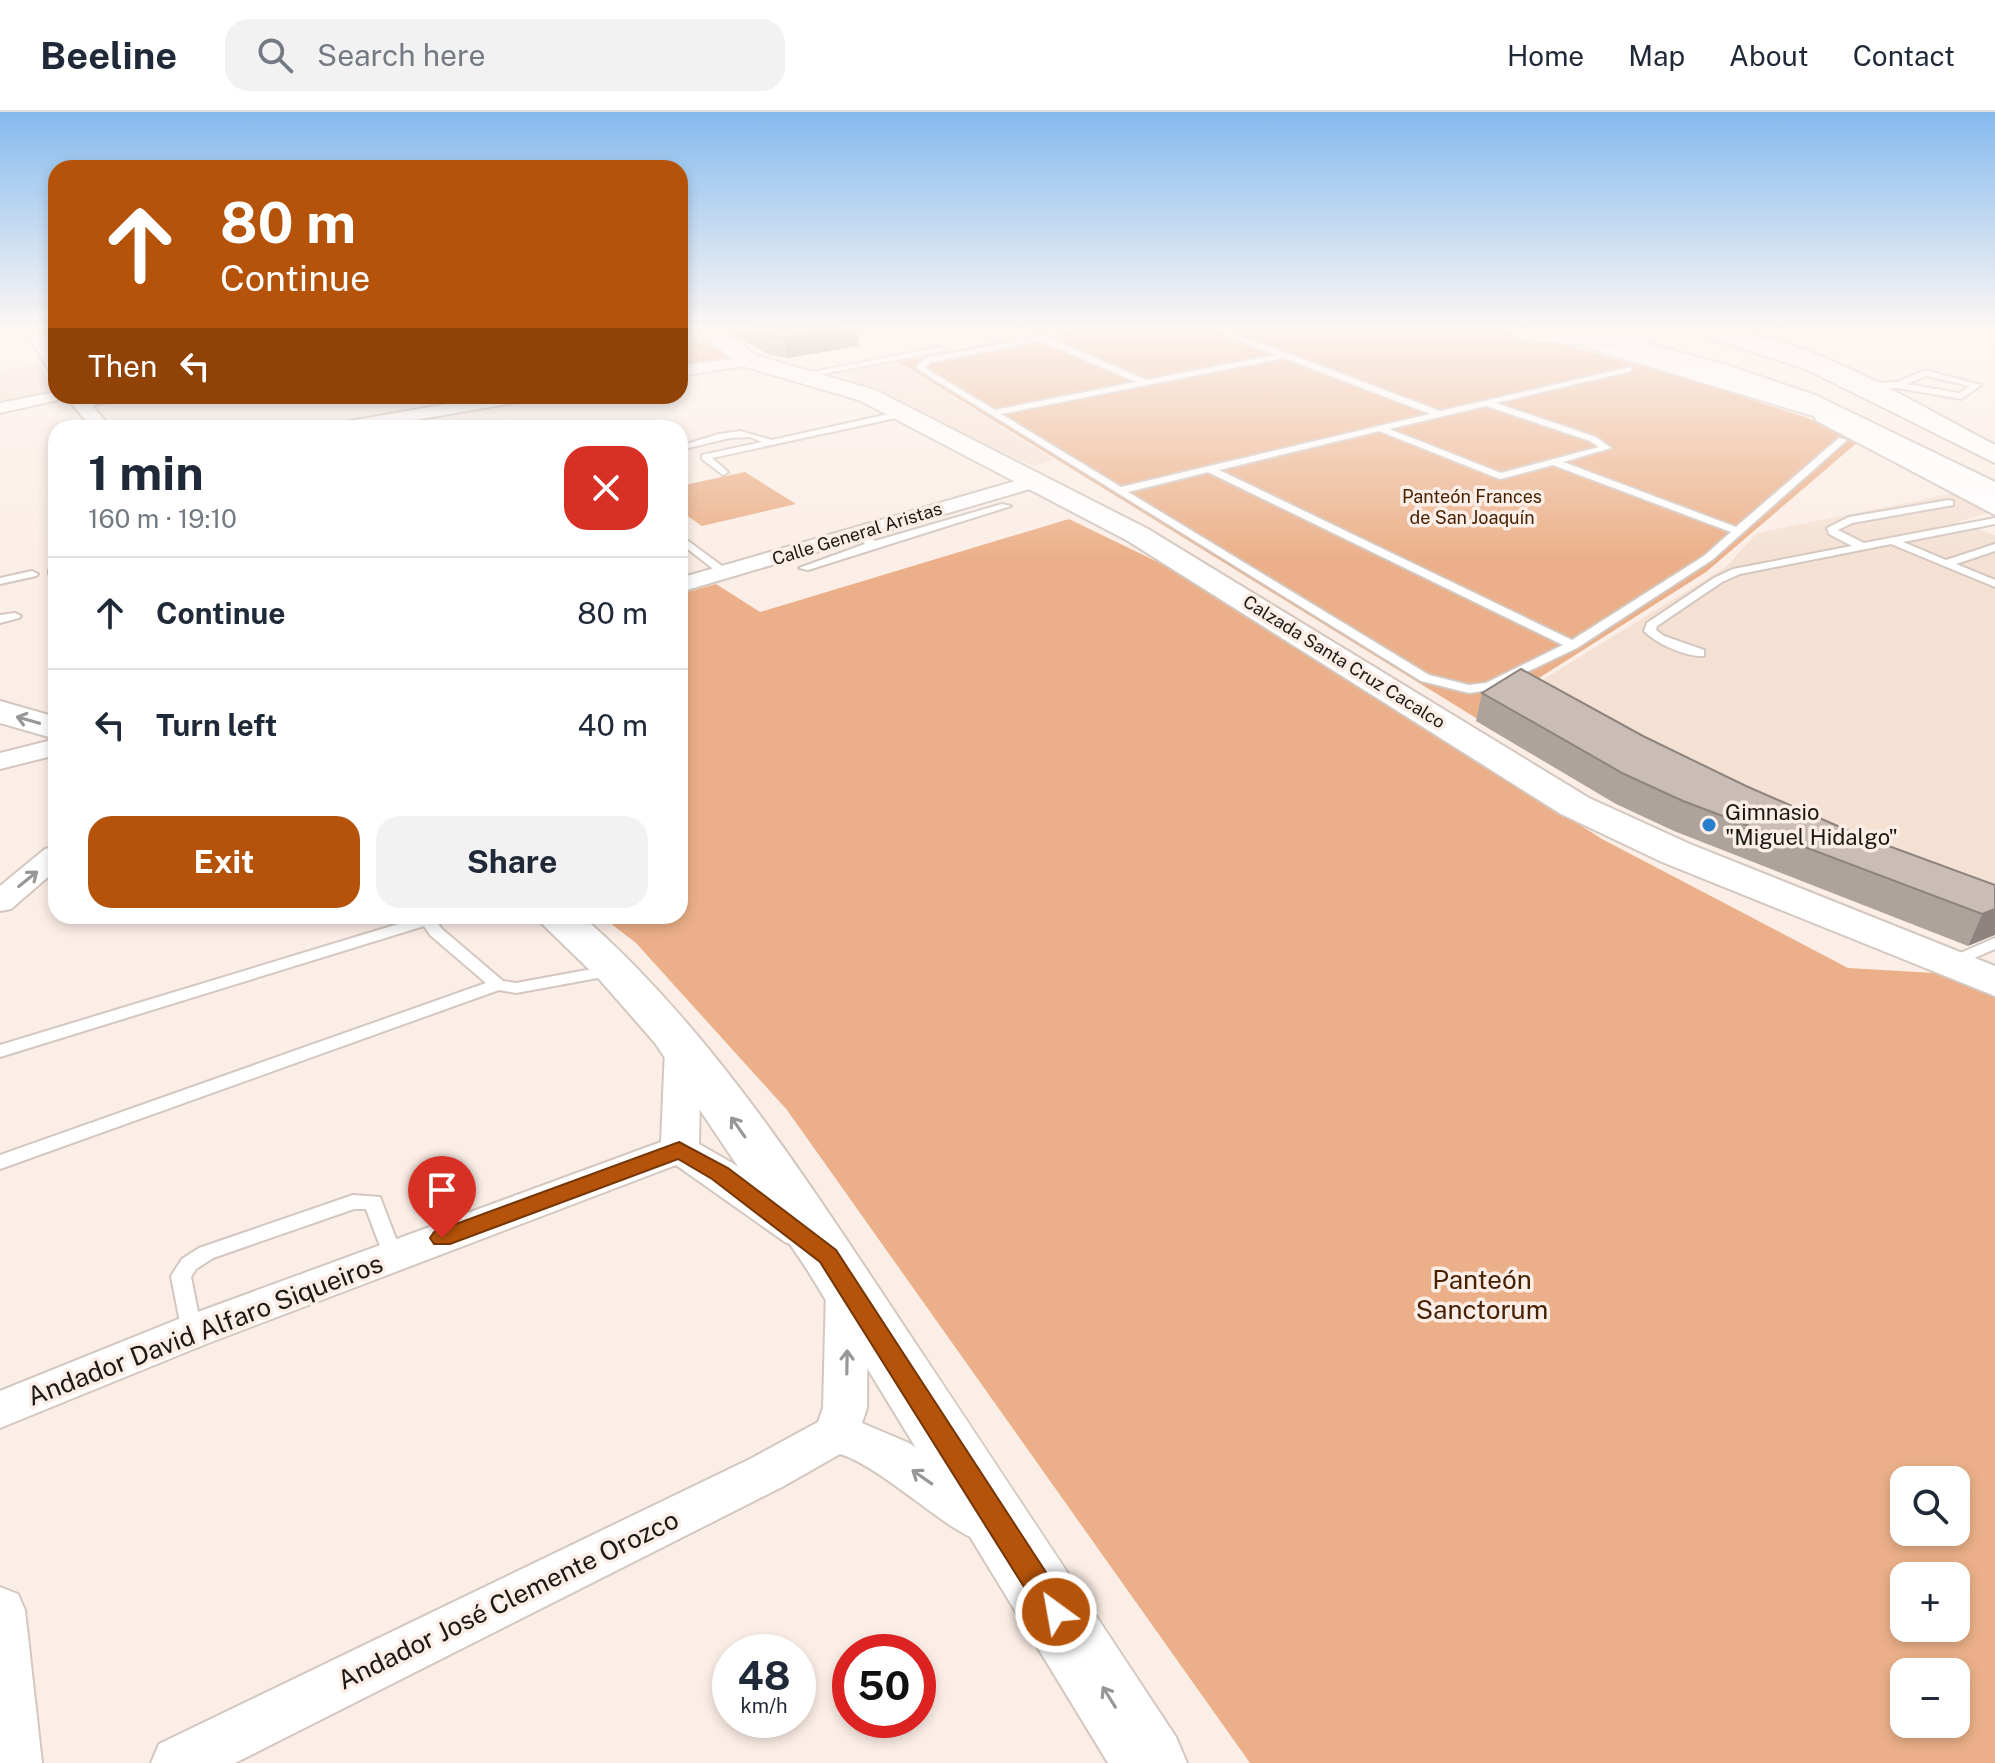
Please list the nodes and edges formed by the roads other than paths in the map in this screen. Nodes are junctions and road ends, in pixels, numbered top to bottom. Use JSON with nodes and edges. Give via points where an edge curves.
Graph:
{"nodes":[{"id":1,"x":81,"y":405,"type":"edge"},
{"id":2,"x":482,"y":405,"type":"edge"},
{"id":3,"x":884,"y":405,"type":"edge"},
{"id":4,"x":985,"y":405,"type":"edge"},
{"id":5,"x":1032,"y":405,"type":"edge"},
{"id":6,"x":1414,"y":405,"type":"edge"},
{"id":7,"x":1478,"y":405,"type":"edge"},
{"id":8,"x":1493,"y":405,"type":"edge"},
{"id":9,"x":1798,"y":405,"type":"edge"},
{"id":10,"x":1804,"y":405,"type":"edge"},
{"id":11,"x":1816,"y":405,"type":"edge"},
{"id":12,"x":1848,"y":405,"type":"edge"},
{"id":13,"x":1897,"y":405,"type":"edge"},
{"id":14,"x":1816,"y":411,"type":"junction"},
{"id":15,"x":997,"y":412,"type":"junction"},
{"id":16,"x":902,"y":414,"type":"junction"},
{"id":17,"x":1438,"y":414,"type":"junction"},
{"id":18,"x":421,"y":418,"type":"edge"},
{"id":19,"x":95,"y":420,"type":"edge"},
{"id":20,"x":1381,"y":429,"type":"junction"},
{"id":21,"x":1842,"y":440,"type":"dead end"},
{"id":22,"x":770,"y":442,"type":"junction"},
{"id":23,"x":688,"y":445,"type":"dead end"},
{"id":24,"x":1995,"y":455,"type":"edge"},
{"id":25,"x":1556,"y":463,"type":"junction"},
{"id":26,"x":1209,"y":469,"type":"junction"},
{"id":27,"x":723,"y":472,"type":"dead end"},
{"id":28,"x":1995,"y":479,"type":"edge"},
{"id":29,"x":1033,"y":482,"type":"junction"},
{"id":30,"x":1123,"y":490,"type":"junction"},
{"id":31,"x":1995,"y":493,"type":"edge"},
{"id":32,"x":1949,"y":503,"type":"dead end"},
{"id":33,"x":1006,"y":506,"type":"dead end"},
{"id":34,"x":1995,"y":507,"type":"edge"},
{"id":35,"x":1995,"y":521,"type":"edge"},
{"id":36,"x":1739,"y":532,"type":"junction"},
{"id":37,"x":866,"y":539,"type":"junction"},
{"id":38,"x":1892,"y":541,"type":"junction"},
{"id":39,"x":688,"y":544,"type":"edge"},
{"id":40,"x":1863,"y":547,"type":"junction"},
{"id":41,"x":1995,"y":547,"type":"edge"},
{"id":42,"x":1944,"y":564,"type":"junction"},
{"id":43,"x":804,"y":568,"type":"dead end"},
{"id":44,"x":725,"y":573,"type":"junction"},
{"id":45,"x":32,"y":574,"type":"dead end"},
{"id":46,"x":0,"y":581,"type":"edge"},
{"id":47,"x":688,"y":583,"type":"edge"},
{"id":48,"x":1995,"y":584,"type":"edge"},
{"id":49,"x":15,"y":616,"type":"dead end"},
{"id":50,"x":0,"y":619,"type":"edge"},
{"id":51,"x":1573,"y":645,"type":"junction"},
{"id":52,"x":1700,"y":653,"type":"dead end"},
{"id":53,"x":0,"y":712,"type":"edge"},
{"id":54,"x":48,"y":726,"type":"edge"},
{"id":55,"x":48,"y":749,"type":"edge"},
{"id":56,"x":0,"y":761,"type":"edge"},
{"id":57,"x":48,"y":862,"type":"edge"},
{"id":58,"x":0,"y":902,"type":"edge"},
{"id":59,"x":405,"y":924,"type":"edge"},
{"id":60,"x":431,"y":924,"type":"edge"},
{"id":61,"x":565,"y":924,"type":"edge"},
{"id":62,"x":1995,"y":943,"type":"edge"},
{"id":63,"x":1949,"y":964,"type":"junction"},
{"id":64,"x":615,"y":969,"type":"junction"},
{"id":65,"x":1995,"y":982,"type":"edge"},
{"id":66,"x":498,"y":985,"type":"junction"},
{"id":67,"x":683,"y":1049,"type":"junction"},
{"id":68,"x":0,"y":1051,"type":"edge"},
{"id":69,"x":679,"y":1150,"type":"junction"},
{"id":70,"x":0,"y":1162,"type":"edge"},
{"id":71,"x":393,"y":1257,"type":"junction"},
{"id":72,"x":837,"y":1273,"type":"junction"},
{"id":73,"x":191,"y":1332,"type":"junction"},
{"id":74,"x":0,"y":1410,"type":"edge"},
{"id":75,"x":836,"y":1434,"type":"junction"},
{"id":76,"x":1009,"y":1537,"type":"junction"},
{"id":77,"x":0,"y":1610,"type":"edge"},
{"id":78,"x":15,"y":1763,"type":"edge"},
{"id":79,"x":178,"y":1763,"type":"edge"},
{"id":80,"x":1150,"y":1763,"type":"edge"}],
"edges":[{"from":1,"to":19,"type":"street"},
{"from":2,"to":18,"type":"street"},
{"from":3,"to":16,"type":"main road","name":"Calzada Santa Cruz Cacalco"},
{"from":4,"to":15,"type":"lane"},
{"from":5,"to":15,"type":"lane"},
{"from":6,"to":17,"type":"lane"},
{"from":7,"to":17,"type":"lane"},
{"from":8,"to":25,"type":"lane","via":[[1606,448]]},
{"from":9,"to":14,"type":"street"},
{"from":10,"to":14,"type":"main road"},
{"from":11,"to":31,"type":"main road"},
{"from":12,"to":28,"type":"main road"},
{"from":13,"to":24,"type":"main road"},
{"from":14,"to":34,"type":"main road"},
{"from":15,"to":30,"type":"lane"},
{"from":16,"to":22,"type":"lane"},
{"from":16,"to":29,"type":"main road","name":"Calzada Santa Cruz Cacalco"},
{"from":17,"to":20,"type":"lane"},
{"from":20,"to":25,"type":"lane","via":[[1487,474],[1514,475]]},
{"from":20,"to":26,"type":"lane"},
{"from":21,"to":36,"type":"lane"},
{"from":22,"to":23,"type":"lane","via":[[744,432]]},
{"from":22,"to":27,"type":"lane","via":[[705,457]]},
{"from":25,"to":36,"type":"lane"},
{"from":26,"to":30,"type":"lane"},
{"from":26,"to":51,"type":"lane"},
{"from":29,"to":37,"type":"street","name":"Calle General Aristas"},
{"from":29,"to":63,"type":"main road","name":"Calzada Santa Cruz Cacalco","via":[[1138,535],[1575,806]]},
{"from":30,"to":51,"type":"lane","via":[[1425,678],[1446,686],[1489,686]]},
{"from":32,"to":40,"type":"lane","via":[[1849,520],[1832,528]]},
{"from":33,"to":37,"type":"lane"},
{"from":35,"to":38,"type":"lane"},
{"from":36,"to":51,"type":"lane","via":[[1692,570]]},
{"from":37,"to":43,"type":"lane"},
{"from":37,"to":44,"type":"street","name":"Calle General Aristas"},
{"from":38,"to":40,"type":"lane"},
{"from":38,"to":42,"type":"lane"},
{"from":39,"to":44,"type":"lane"},
{"from":40,"to":52,"type":"lane","via":[[1737,571],[1651,625],[1650,631],[1660,639]]},
{"from":41,"to":42,"type":"lane"},
{"from":42,"to":48,"type":"lane"},
{"from":44,"to":47,"type":"street","name":"Calle General Aristas"},
{"from":45,"to":46,"type":"lane"},
{"from":49,"to":50,"type":"lane"},
{"from":54,"to":53,"type":"main road","one_way":true},
{"from":55,"to":56,"type":"street"},
{"from":58,"to":57,"type":"street","one_way":true},
{"from":59,"to":68,"type":"lane"},
{"from":60,"to":66,"type":"lane"},
{"from":61,"to":64,"type":"main road"},
{"from":62,"to":63,"type":"lane"},
{"from":63,"to":65,"type":"main road","name":"Calzada Santa Cruz Cacalco"},
{"from":64,"to":66,"type":"lane","via":[[516,988]]},
{"from":64,"to":67,"type":"main road"},
{"from":66,"to":70,"type":"lane"},
{"from":67,"to":69,"type":"street"},
{"from":72,"to":67,"type":"main road","one_way":true},
{"from":69,"to":71,"type":"street","name":"Andador David Alfaro Siqueiros"},
{"from":69,"to":72,"type":"street","via":[[750,1194]]},
{"from":71,"to":73,"type":"street","name":"Andador David Alfaro Siqueiros"},
{"from":71,"to":73,"type":"lane","via":[[373,1202],[353,1202],[206,1253],[181,1276]]},
{"from":75,"to":72,"type":"street","one_way":true,"via":[[845,1408]]},
{"from":72,"to":76,"type":"main road"},
{"from":73,"to":74,"type":"street","name":"Andador David Alfaro Siqueiros"},
{"from":76,"to":75,"type":"street","one_way":true,"via":[[892,1456],[861,1439]]},
{"from":75,"to":79,"type":"street","name":"Andador José Clemente Orozco"},
{"from":80,"to":76,"type":"main road","one_way":true},
{"from":77,"to":78,"type":"street"}]}
